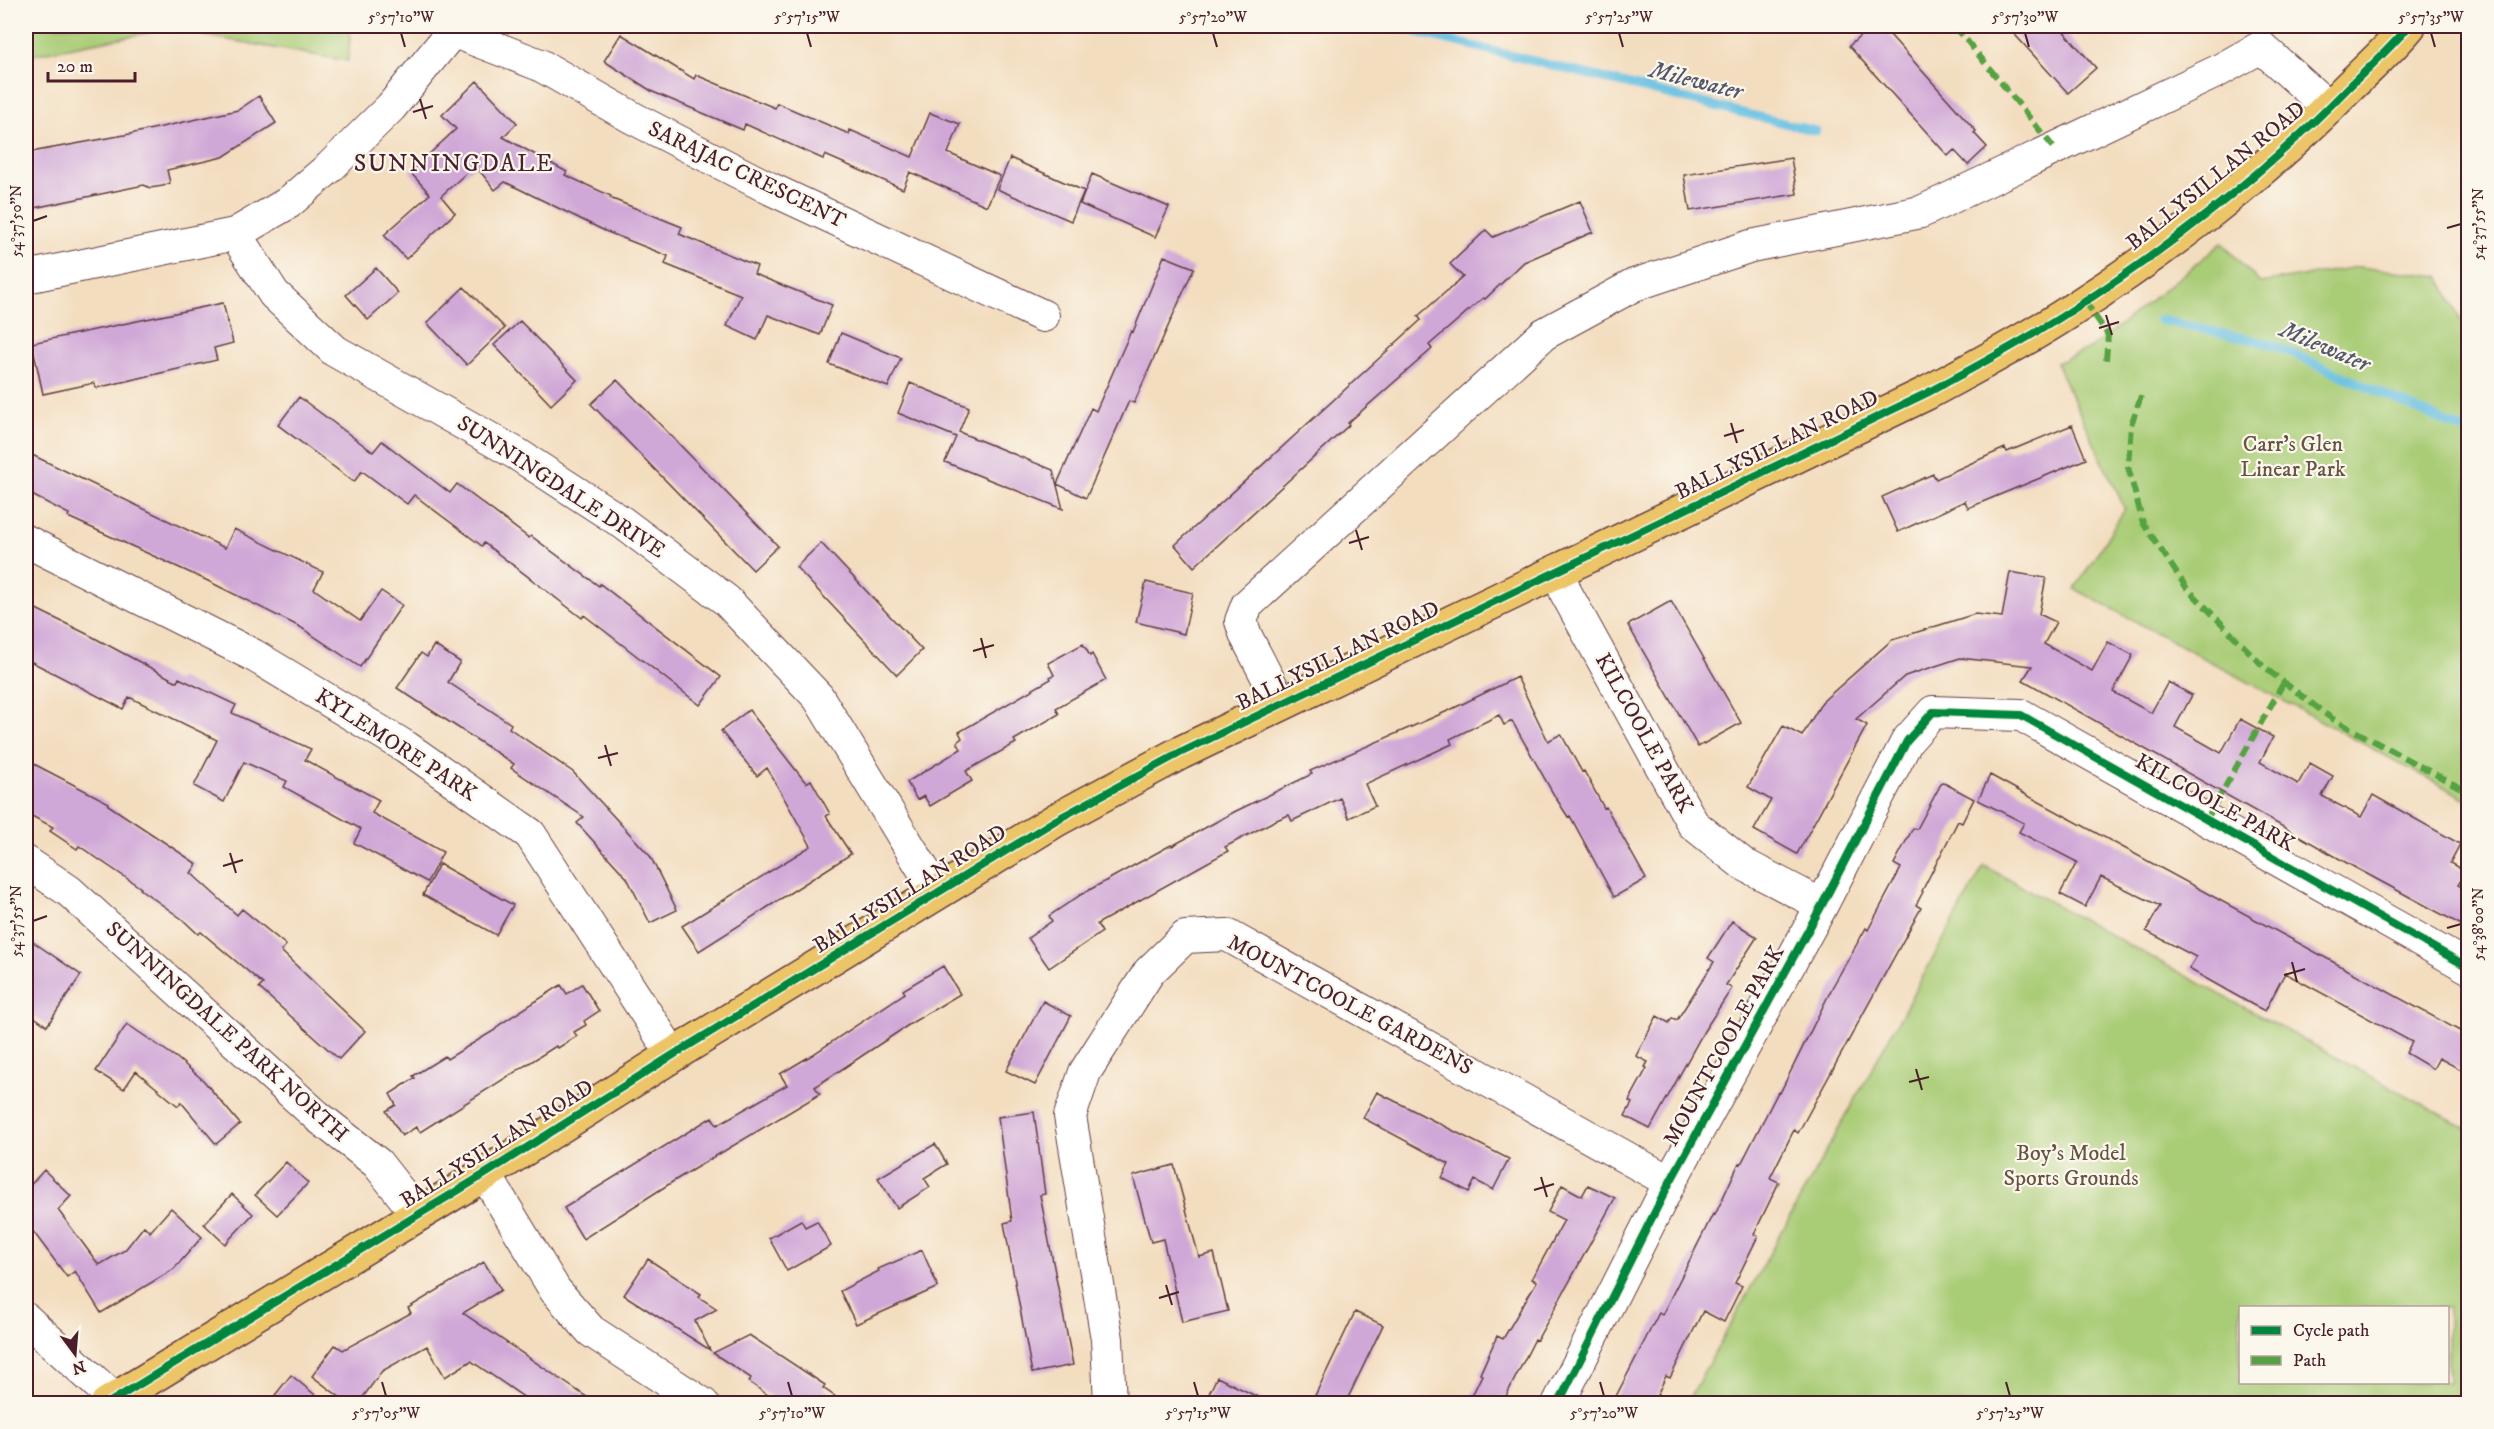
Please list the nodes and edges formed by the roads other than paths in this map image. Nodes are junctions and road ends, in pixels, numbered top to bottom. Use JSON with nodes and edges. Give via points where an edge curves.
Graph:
{"nodes":[{"id":1,"x":2409,"y":26,"type":"edge"},
{"id":2,"x":455,"y":28,"type":"edge"},
{"id":3,"x":2260,"y":36,"type":"edge"},
{"id":4,"x":2329,"y":108,"type":"junction"},
{"id":5,"x":235,"y":234,"type":"junction"},
{"id":6,"x":26,"y":278,"type":"edge"},
{"id":7,"x":1043,"y":316,"type":"dead end"},
{"id":8,"x":26,"y":540,"type":"edge"},
{"id":9,"x":1558,"y":570,"type":"junction"},
{"id":10,"x":1281,"y":704,"type":"junction"},
{"id":11,"x":1933,"y":712,"type":"joint"},
{"id":12,"x":26,"y":862,"type":"edge"},
{"id":13,"x":936,"y":892,"type":"junction"},
{"id":14,"x":1822,"y":905,"type":"junction"},
{"id":15,"x":2469,"y":967,"type":"edge"},
{"id":16,"x":673,"y":1055,"type":"junction"},
{"id":17,"x":485,"y":1174,"type":"junction"},
{"id":18,"x":1670,"y":1182,"type":"junction"},
{"id":19,"x":418,"y":1215,"type":"junction"},
{"id":20,"x":26,"y":1320,"type":"edge"},
{"id":21,"x":114,"y":1402,"type":"edge"},
{"id":22,"x":703,"y":1404,"type":"edge"},
{"id":23,"x":1110,"y":1404,"type":"edge"},
{"id":24,"x":1558,"y":1404,"type":"edge"}],
"edges":[{"from":1,"to":4,"type":"highway","name":"BALLYSILLAN ROAD"},
{"from":2,"to":5,"type":"street","via":[[391,107],[330,167],[288,203]]},
{"from":2,"to":7,"type":"street","name":"SARAJAC CRESCENT","via":[[540,65],[771,189]]},
{"from":3,"to":4,"type":"street","name":"BALLYSILLAN ROAD"},
{"from":3,"to":10,"type":"street","name":"BALLYSILLAN ROAD","via":[[2218,71],[1921,212],[1751,246],[1634,285],[1544,334],[1247,605],[1241,621],[1246,636]]},
{"from":4,"to":9,"type":"highway","name":"BALLYSILLAN ROAD","via":[[2194,224],[2070,312],[2017,344],[1927,393]]},
{"from":5,"to":6,"type":"street"},
{"from":5,"to":13,"type":"street","name":"SUNNINGDALE DRIVE","via":[[274,294],[335,351],[517,454],[623,523],[726,600],[818,697]]},
{"from":8,"to":16,"type":"street","name":"KYLEMORE PARK","via":[[253,655],[406,747],[530,834]]},
{"from":9,"to":10,"type":"highway","name":"BALLYSILLAN ROAD"},
{"from":9,"to":14,"type":"street","name":"KILCOOLE PARK","via":[[1566,593],[1693,824],[1743,864]]},
{"from":10,"to":13,"type":"highway","name":"BALLYSILLAN ROAD","via":[[1056,820]]},
{"from":11,"to":14,"type":"street","name":"MOUNTCOOLE PARK","via":[[1907,741]]},
{"from":11,"to":15,"type":"street","name":"KILCOOLE PARK","via":[[2021,715]]},
{"from":12,"to":19,"type":"street","name":"SUNNINGDALE PARK NORTH","via":[[69,891],[317,1116],[377,1163]]},
{"from":13,"to":16,"type":"highway","name":"BALLYSILLAN ROAD"},
{"from":14,"to":18,"type":"street","name":"MOUNTCOOLE PARK"},
{"from":16,"to":17,"type":"highway","name":"BALLYSILLAN ROAD"},
{"from":17,"to":19,"type":"highway","name":"BALLYSILLAN ROAD"},
{"from":17,"to":22,"type":"street","via":[[555,1290],[591,1331]]},
{"from":18,"to":23,"type":"street","name":"MOUNTCOOLE GARDENS","via":[[1227,935],[1185,937],[1149,972],[1085,1072],[1070,1116],[1107,1339]]},
{"from":18,"to":24,"type":"street","name":"MOUNTCOOLE PARK"},
{"from":19,"to":21,"type":"highway","name":"BALLYSILLAN ROAD"},
{"from":20,"to":21,"type":"street"}]}
